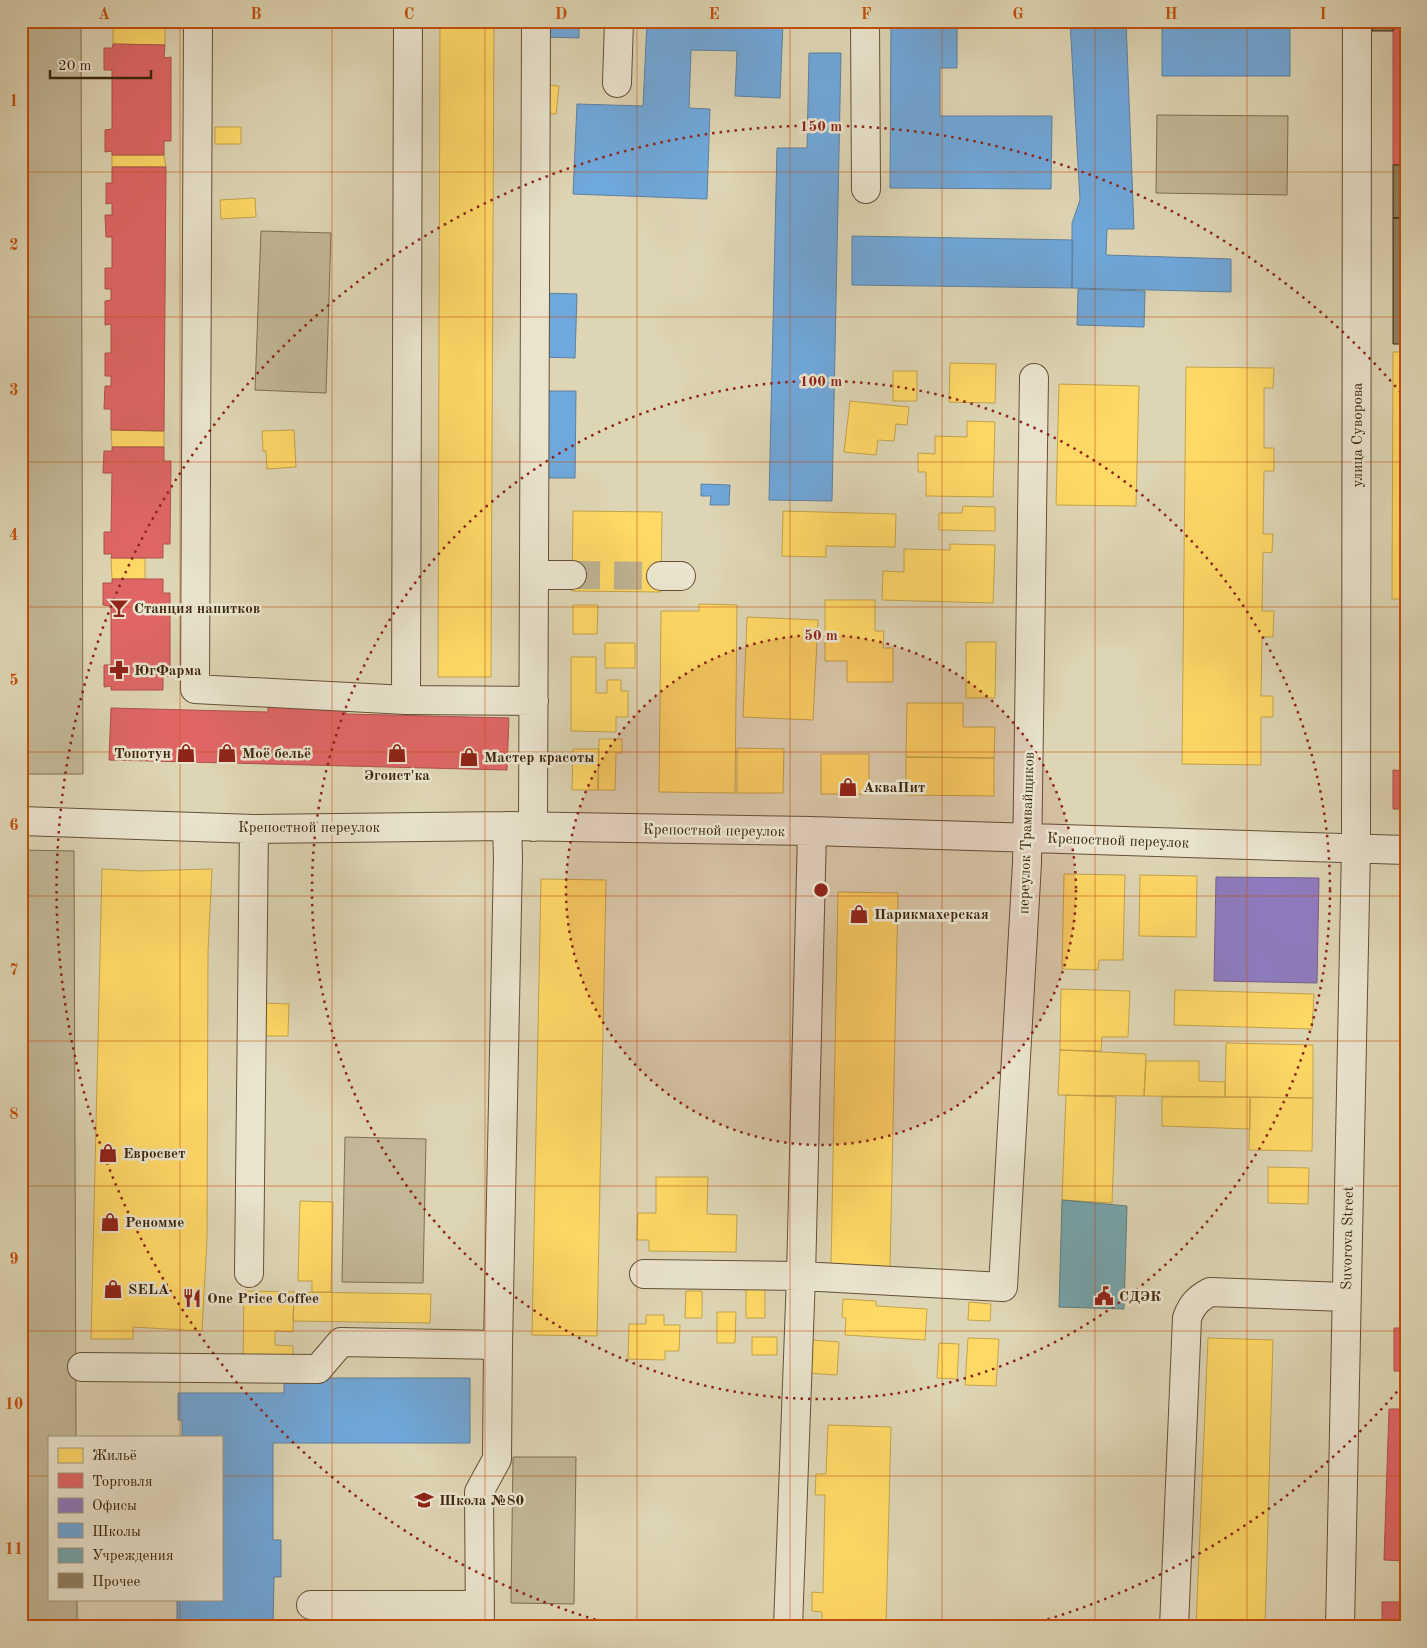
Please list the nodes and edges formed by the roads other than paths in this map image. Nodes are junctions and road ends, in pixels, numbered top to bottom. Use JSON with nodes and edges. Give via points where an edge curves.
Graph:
{"nodes":[{"id":1,"x":198,"y":21,"type":"edge"},
{"id":2,"x":408,"y":21,"type":"edge"},
{"id":3,"x":536,"y":21,"type":"edge"},
{"id":4,"x":618,"y":21,"type":"edge"},
{"id":5,"x":865,"y":21,"type":"edge"},
{"id":6,"x":1357,"y":21,"type":"edge"},
{"id":7,"x":617,"y":83,"type":"dead end"},
{"id":8,"x":866,"y":188,"type":"dead end"},
{"id":9,"x":1034,"y":378,"type":"dead end"},
{"id":10,"x":534,"y":574,"type":"junction"},
{"id":11,"x":572,"y":575,"type":"tunnel mouth"},
{"id":12,"x":406,"y":700,"type":"junction"},
{"id":13,"x":534,"y":701,"type":"junction"},
{"id":14,"x":21,"y":821,"type":"edge"},
{"id":15,"x":520,"y":827,"type":"junction"},
{"id":16,"x":254,"y":828,"type":"junction"},
{"id":17,"x":812,"y":831,"type":"junction"},
{"id":18,"x":1028,"y":838,"type":"junction"},
{"id":19,"x":1356,"y":848,"type":"junction"},
{"id":20,"x":1406,"y":850,"type":"edge"},
{"id":21,"x":249,"y":1273,"type":"dead end"},
{"id":22,"x":644,"y":1274,"type":"dead end"},
{"id":23,"x":800,"y":1276,"type":"junction"},
{"id":24,"x":1346,"y":1297,"type":"junction"},
{"id":25,"x":498,"y":1345,"type":"junction"},
{"id":26,"x":82,"y":1367,"type":"dead end"},
{"id":27,"x":311,"y":1605,"type":"dead end"},
{"id":28,"x":480,"y":1616,"type":"edge"},
{"id":29,"x":788,"y":1627,"type":"edge"},
{"id":30,"x":1174,"y":1627,"type":"edge"},
{"id":31,"x":1340,"y":1627,"type":"edge"}],
"edges":[{"from":1,"to":12,"type":"street","via":[[195,689]]},
{"from":2,"to":12,"type":"street"},
{"from":3,"to":10,"type":"street"},
{"from":4,"to":7,"type":"street"},
{"from":5,"to":8,"type":"street"},
{"from":6,"to":19,"type":"street","name":"улица Суворова"},
{"from":9,"to":18,"type":"street","name":"переулок Трамвайщиков"},
{"from":10,"to":11,"type":"street"},
{"from":10,"to":13,"type":"street"},
{"from":12,"to":13,"type":"street"},
{"from":13,"to":15,"type":"street"},
{"from":14,"to":16,"type":"street","name":"Крепостной переулок"},
{"from":15,"to":16,"type":"street","name":"Крепостной переулок"},
{"from":15,"to":17,"type":"street","name":"Крепостной переулок"},
{"from":15,"to":25,"type":"street","via":[[508,868]]},
{"from":16,"to":21,"type":"street"},
{"from":17,"to":18,"type":"street","name":"Крепостной переулок"},
{"from":17,"to":23,"type":"street"},
{"from":18,"to":19,"type":"street","name":"Крепостной переулок"},
{"from":18,"to":23,"type":"street","name":"переулок Трамвайщиков","via":[[1002,1287]]},
{"from":19,"to":20,"type":"street","name":"Крепостной переулок"},
{"from":19,"to":24,"type":"street","name":"Suvorova Street"},
{"from":22,"to":23,"type":"street"},
{"from":23,"to":29,"type":"street"},
{"from":24,"to":30,"type":"street","via":[[1210,1292],[1196,1299],[1190,1309],[1187,1318]]},
{"from":24,"to":31,"type":"street","name":"Suvorova Street"},
{"from":25,"to":26,"type":"street","via":[[341,1342],[318,1369]]},
{"from":25,"to":28,"type":"street","via":[[498,1458],[480,1492]]},
{"from":27,"to":28,"type":"street"}]}
